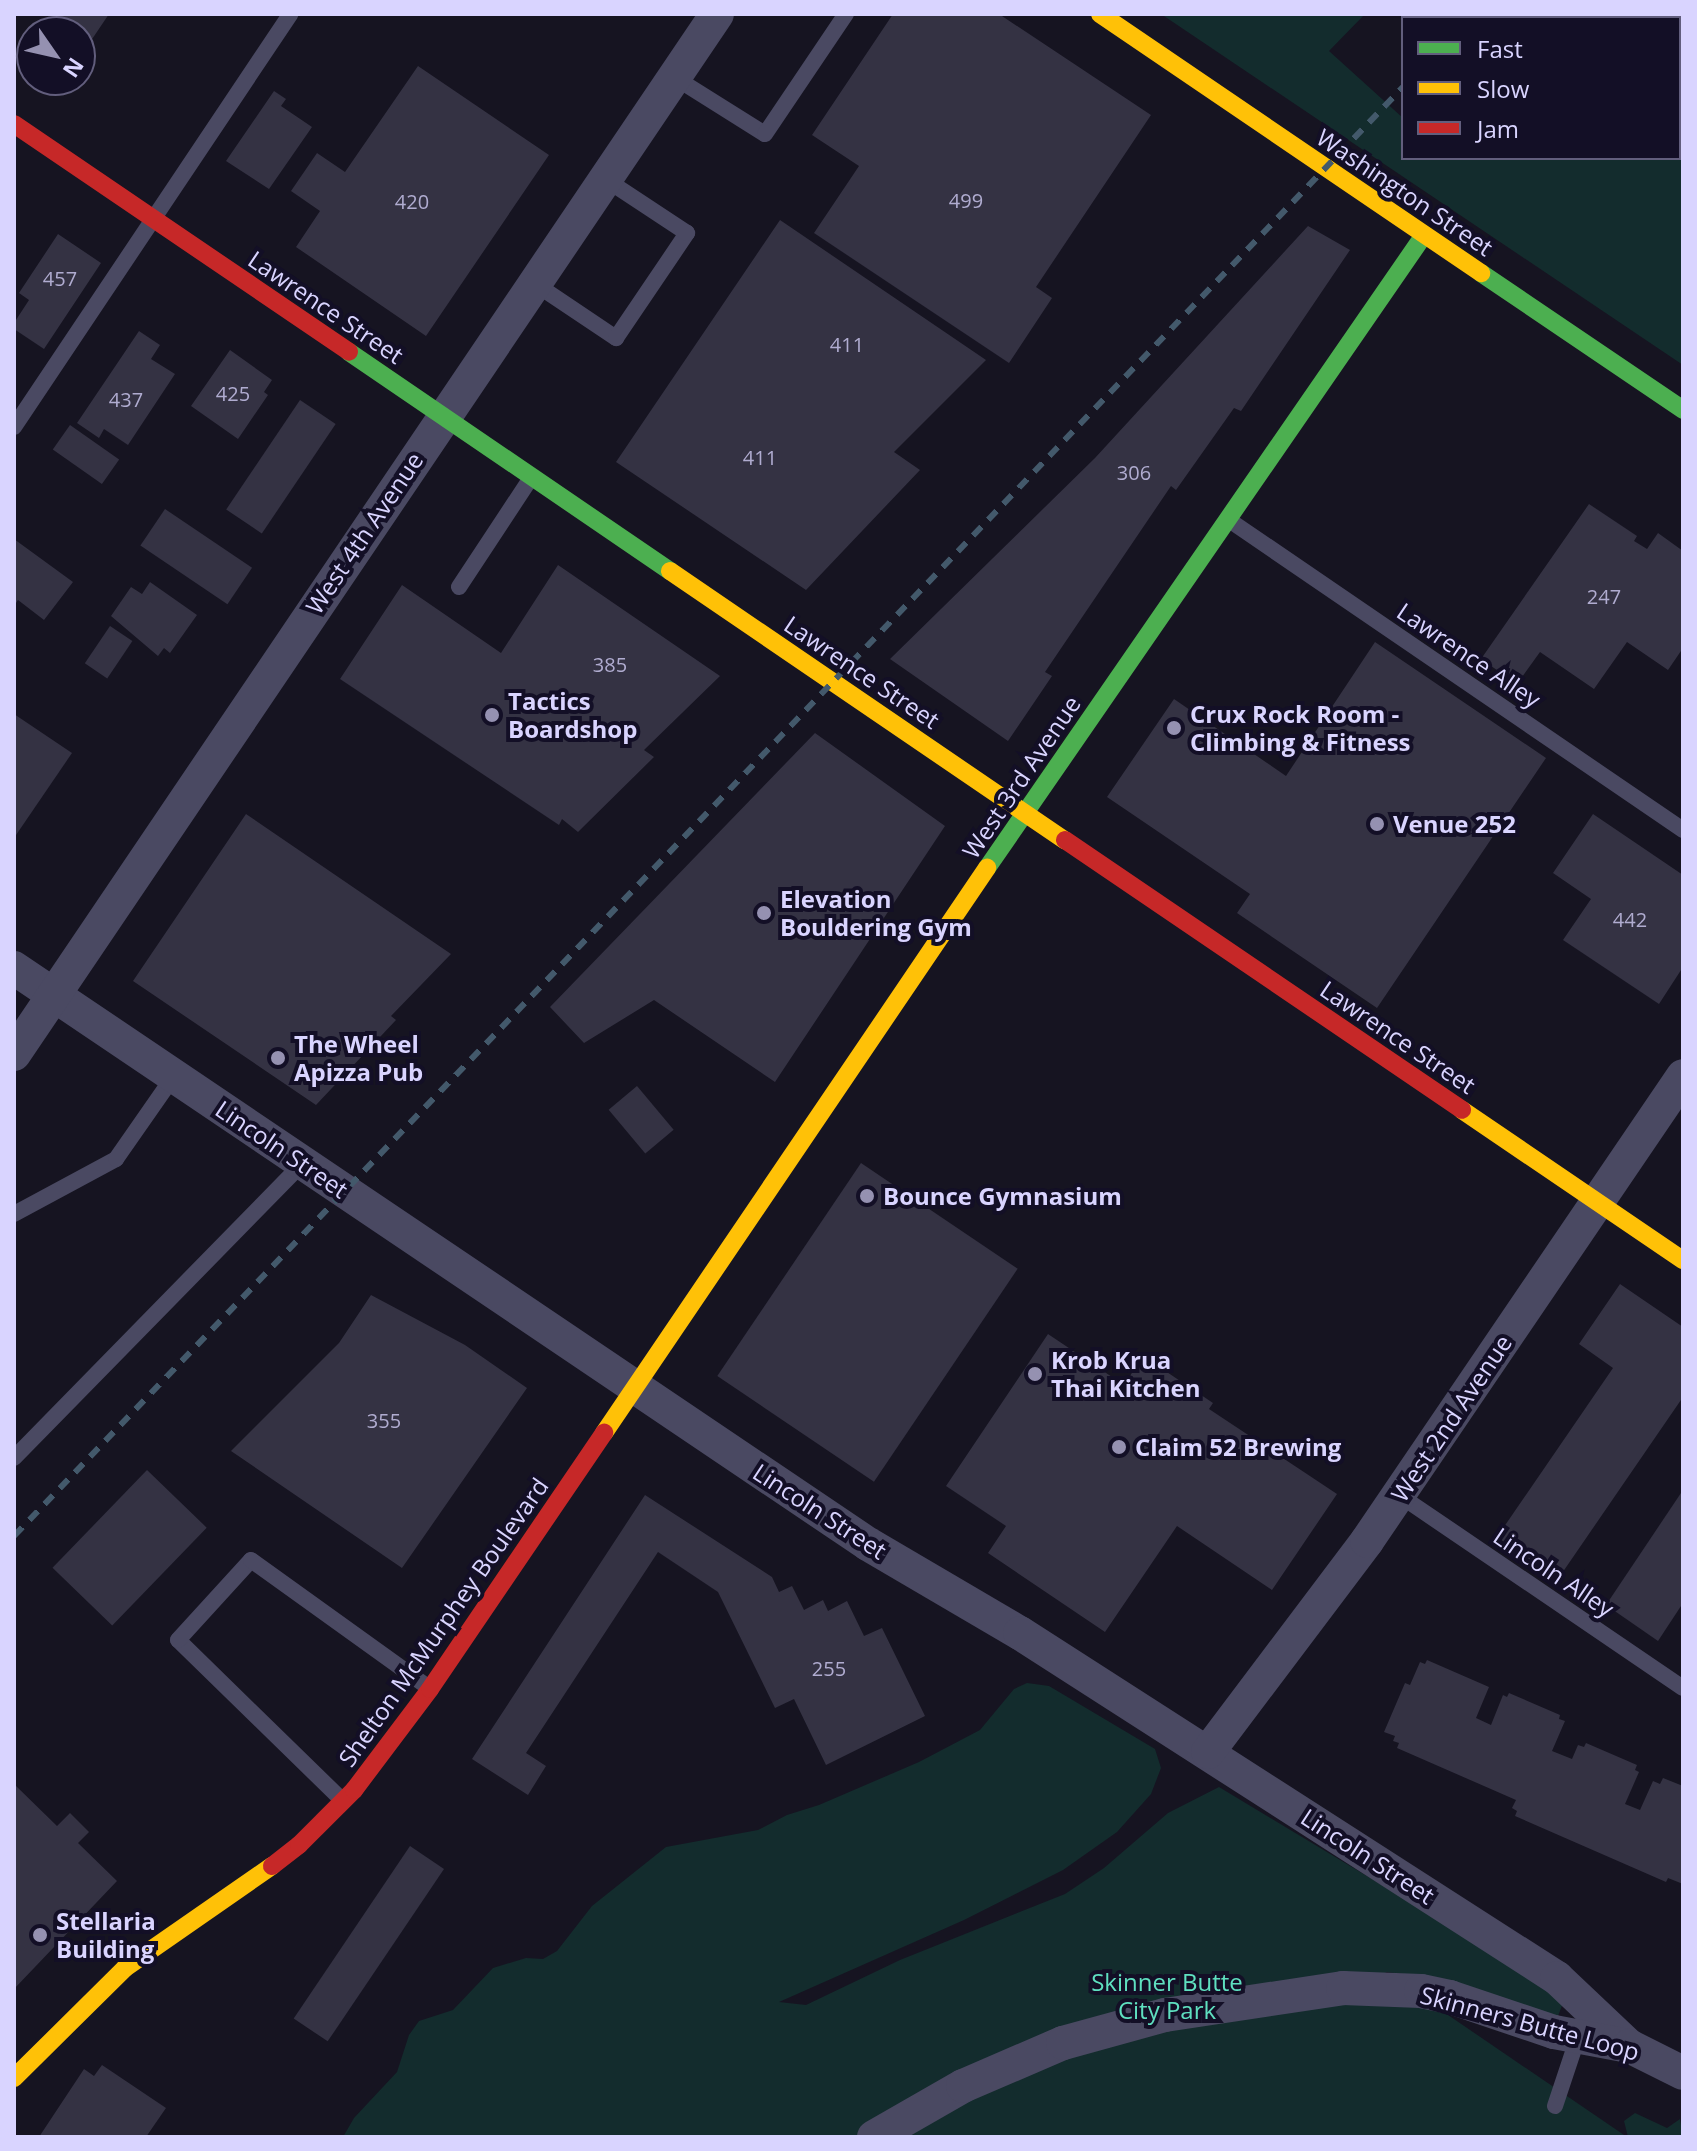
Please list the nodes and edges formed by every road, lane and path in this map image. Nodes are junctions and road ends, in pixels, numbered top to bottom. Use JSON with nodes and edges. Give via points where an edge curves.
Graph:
{"nodes":[{"id":1,"x":291,"y":14,"type":"edge"},
{"id":2,"x":717,"y":14,"type":"edge"},
{"id":3,"x":846,"y":14,"type":"edge"},
{"id":4,"x":1100,"y":14,"type":"edge"},
{"id":5,"x":674,"y":77,"type":"junction"},
{"id":6,"x":14,"y":124,"type":"edge"},
{"id":7,"x":605,"y":179,"type":"junction"},
{"id":8,"x":153,"y":218,"type":"junction"},
{"id":9,"x":1424,"y":235,"type":"junction"},
{"id":10,"x":534,"y":283,"type":"junction"},
{"id":11,"x":1683,"y":410,"type":"edge"},
{"id":12,"x":443,"y":415,"type":"junction"},
{"id":13,"x":14,"y":427,"type":"edge"},
{"id":14,"x":532,"y":477,"type":"junction"},
{"id":15,"x":1228,"y":519,"type":"junction"},
{"id":16,"x":459,"y":587,"type":"dead end"},
{"id":17,"x":1025,"y":812,"type":"junction"},
{"id":18,"x":1683,"y":830,"type":"edge"},
{"id":19,"x":14,"y":968,"type":"edge"},
{"id":20,"x":54,"y":995,"type":"junction"},
{"id":21,"x":14,"y":1054,"type":"edge"},
{"id":22,"x":174,"y":1076,"type":"junction"},
{"id":23,"x":1683,"y":1076,"type":"edge"},
{"id":24,"x":302,"y":1164,"type":"junction"},
{"id":25,"x":1598,"y":1202,"type":"junction"},
{"id":26,"x":14,"y":1214,"type":"edge"},
{"id":27,"x":1683,"y":1260,"type":"edge"},
{"id":28,"x":633,"y":1388,"type":"junction"},
{"id":29,"x":14,"y":1458,"type":"edge"},
{"id":30,"x":1399,"y":1495,"type":"junction"},
{"id":31,"x":1683,"y":1688,"type":"edge"},
{"id":32,"x":430,"y":1689,"type":"junction"},
{"id":33,"x":1208,"y":1752,"type":"junction"},
{"id":34,"x":343,"y":1801,"type":"junction"},
{"id":35,"x":1578,"y":2037,"type":"junction"},
{"id":36,"x":1629,"y":2046,"type":"junction"},
{"id":37,"x":1683,"y":2073,"type":"edge"},
{"id":38,"x":14,"y":2078,"type":"edge"},
{"id":39,"x":1555,"y":2106,"type":"dead end"},
{"id":40,"x":874,"y":2137,"type":"edge"}],
"edges":[{"from":1,"to":8,"type":"lane"},
{"from":2,"to":5,"type":"street","name":"West 4th Avenue"},
{"from":3,"to":5,"type":"lane","via":[[765,134]]},
{"from":4,"to":9,"type":"main road","name":"Washington Street"},
{"from":5,"to":7,"type":"street","name":"West 4th Avenue"},
{"from":6,"to":8,"type":"main road","name":"Lawrence Street"},
{"from":7,"to":10,"type":"street","name":"West 4th Avenue"},
{"from":7,"to":10,"type":"lane","via":[[687,233],[616,338]]},
{"from":8,"to":12,"type":"main road","name":"Lawrence Street"},
{"from":8,"to":13,"type":"lane"},
{"from":9,"to":11,"type":"main road","name":"Washington Street"},
{"from":9,"to":15,"type":"main road","name":"West 3rd Avenue"},
{"from":10,"to":12,"type":"street","name":"West 4th Avenue"},
{"from":12,"to":14,"type":"main road","name":"Lawrence Street"},
{"from":12,"to":20,"type":"street","name":"West 4th Avenue"},
{"from":14,"to":16,"type":"lane"},
{"from":14,"to":17,"type":"main road","name":"Lawrence Street"},
{"from":15,"to":17,"type":"main road","name":"West 3rd Avenue"},
{"from":15,"to":18,"type":"lane","name":"Lawrence Alley"},
{"from":17,"to":25,"type":"main road","name":"Lawrence Street"},
{"from":17,"to":28,"type":"main road","name":"West 3rd Avenue"},
{"from":19,"to":20,"type":"street","name":"Lincoln Street"},
{"from":20,"to":21,"type":"street","name":"West 4th Avenue"},
{"from":20,"to":22,"type":"street","name":"Lincoln Street"},
{"from":22,"to":24,"type":"street","name":"Lincoln Street"},
{"from":22,"to":26,"type":"lane","via":[[116,1159]]},
{"from":23,"to":25,"type":"street","name":"West 2nd Avenue"},
{"from":24,"to":28,"type":"street","name":"Lincoln Street"},
{"from":24,"to":29,"type":"lane"},
{"from":25,"to":27,"type":"main road","name":"Lawrence Street"},
{"from":25,"to":30,"type":"street","name":"West 2nd Avenue"},
{"from":28,"to":32,"type":"main road","name":"Shelton McMurphey Boulevard"},
{"from":28,"to":33,"type":"street","name":"Lincoln Street","via":[[868,1544]]},
{"from":30,"to":31,"type":"lane","name":"Lincoln Alley"},
{"from":30,"to":33,"type":"street","name":"West 2nd Avenue"},
{"from":32,"to":34,"type":"main road","name":"Shelton McMurphey Boulevard"},
{"from":32,"to":34,"type":"lane","via":[[251,1560],[178,1640]]},
{"from":33,"to":36,"type":"street","name":"Lincoln Street","via":[[1557,1978]]},
{"from":34,"to":38,"type":"main road","name":"Shelton McMurphey Boulevard","via":[[299,1845],[125,1968]]},
{"from":35,"to":36,"type":"street","name":"Skinners Butte Loop"},
{"from":35,"to":39,"type":"lane"},
{"from":35,"to":40,"type":"street","name":"Skinners Butte Loop","via":[[1421,1991],[1343,1988],[1258,1999],[1165,2015],[1063,2043],[963,2086]]},
{"from":36,"to":37,"type":"street","name":"Skinners Butte Loop"}]}
